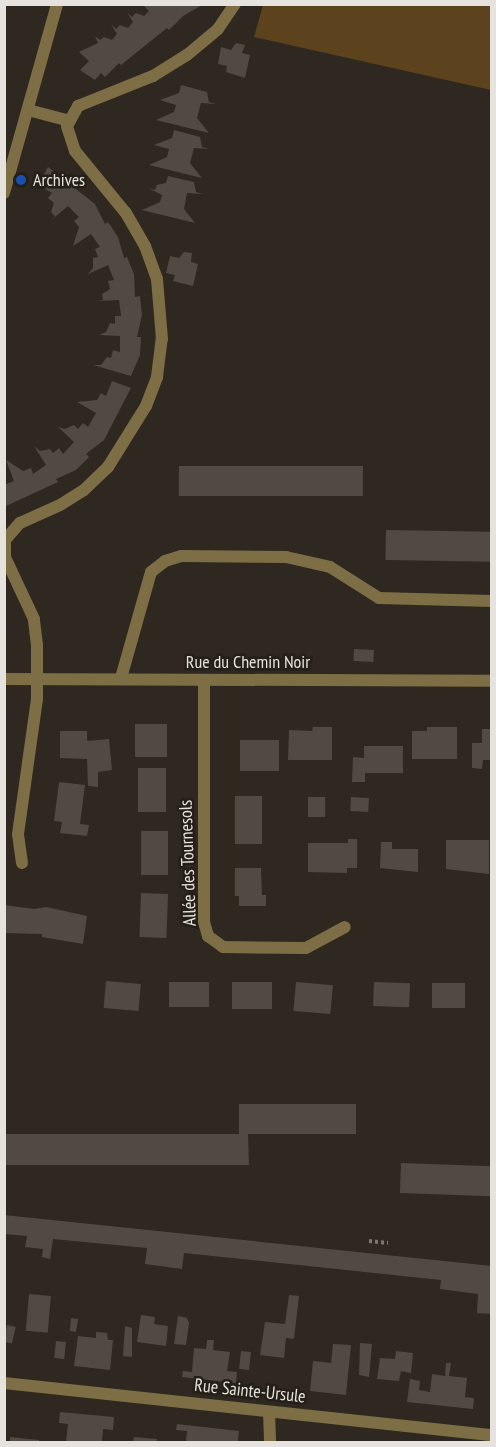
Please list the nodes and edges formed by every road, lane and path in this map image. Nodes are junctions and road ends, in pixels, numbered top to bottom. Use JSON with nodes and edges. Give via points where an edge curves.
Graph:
{"nodes":[{"id":1,"x":57,"y":4,"type":"edge"},
{"id":2,"x":235,"y":4,"type":"edge"},
{"id":3,"x":28,"y":110,"type":"junction"},
{"id":4,"x":70,"y":121,"type":"junction"},
{"id":5,"x":4,"y":193,"type":"edge"},
{"id":6,"x":492,"y":601,"type":"edge"},
{"id":7,"x":121,"y":678,"type":"junction"},
{"id":8,"x":4,"y":679,"type":"edge"},
{"id":9,"x":37,"y":680,"type":"junction"},
{"id":10,"x":204,"y":680,"type":"junction"},
{"id":11,"x":492,"y":681,"type":"edge"},
{"id":12,"x":22,"y":863,"type":"dead end"},
{"id":13,"x":345,"y":927,"type":"dead end"},
{"id":14,"x":369,"y":1241,"type":"dead end"},
{"id":15,"x":388,"y":1243,"type":"dead end"},
{"id":16,"x":4,"y":1383,"type":"edge"},
{"id":17,"x":269,"y":1412,"type":"junction"},
{"id":18,"x":492,"y":1435,"type":"edge"},
{"id":19,"x":270,"y":1443,"type":"edge"}],
"edges":[{"from":1,"to":3,"type":"street"},
{"from":2,"to":4,"type":"street","via":[[218,29],[187,55],[153,76],[78,106]]},
{"from":3,"to":4,"type":"street"},
{"from":3,"to":5,"type":"street"},
{"from":4,"to":9,"type":"street","via":[[67,126],[75,151],[125,212],[145,246],[157,279],[161,349],[146,406],[108,466],[84,490],[20,523],[5,540],[5,557],[34,619]]},
{"from":6,"to":7,"type":"street","via":[[380,598],[330,567],[286,557],[181,556],[165,561],[151,572]]},
{"from":7,"to":9,"type":"street","name":"Rue du Chemin Noir"},
{"from":7,"to":10,"type":"street","name":"Rue du Chemin Noir"},
{"from":8,"to":9,"type":"street","name":"Rue du Chemin Noir"},
{"from":9,"to":12,"type":"street","via":[[18,834]]},
{"from":10,"to":11,"type":"street","name":"Rue du Chemin Noir"},
{"from":10,"to":13,"type":"street","name":"Allée des Tournesols","via":[[204,922],[208,936],[223,947],[306,948]]},
{"from":14,"to":15,"type":"path"},
{"from":16,"to":17,"type":"street","name":"Rue Sainte-Ursule"},
{"from":17,"to":18,"type":"street","name":"Rue Sainte-Ursule"},
{"from":17,"to":19,"type":"street"}]}
